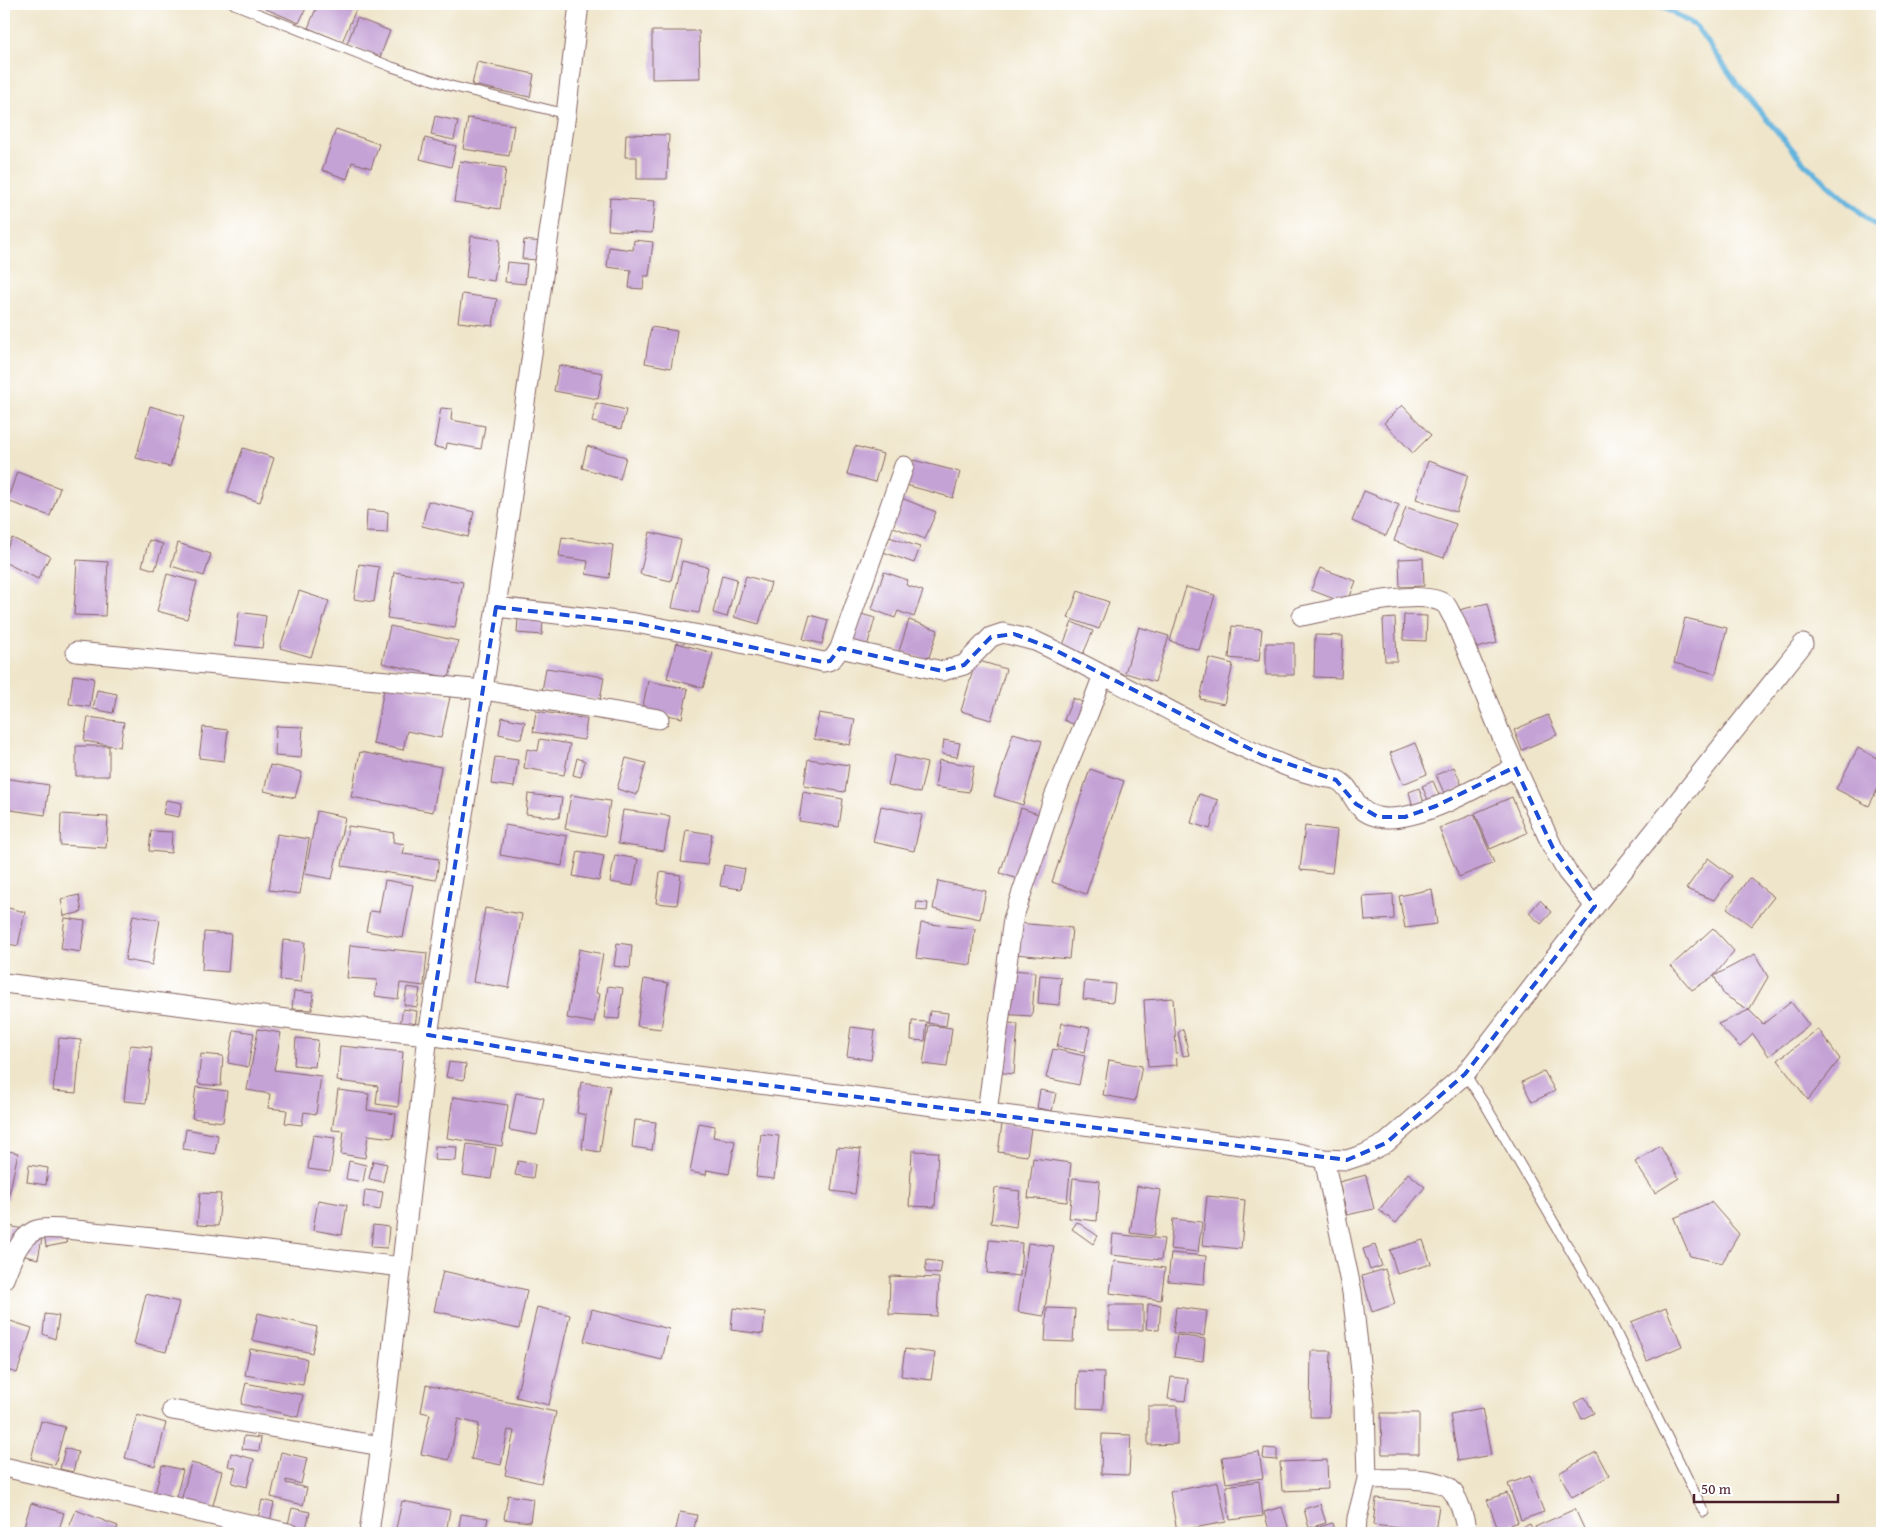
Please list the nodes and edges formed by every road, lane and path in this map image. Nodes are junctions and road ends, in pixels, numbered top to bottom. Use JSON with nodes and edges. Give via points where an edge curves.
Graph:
{"nodes":[{"id":1,"x":234,"y":4,"type":"edge"},
{"id":2,"x":579,"y":4,"type":"edge"},
{"id":3,"x":566,"y":114,"type":"junction"},
{"id":4,"x":904,"y":466,"type":"dead end"},
{"id":5,"x":496,"y":608,"type":"junction"},
{"id":6,"x":1302,"y":616,"type":"dead end"},
{"id":7,"x":1803,"y":644,"type":"dead end"},
{"id":8,"x":840,"y":648,"type":"junction"},
{"id":9,"x":76,"y":652,"type":"dead end"},
{"id":10,"x":1103,"y":675,"type":"junction"},
{"id":11,"x":484,"y":690,"type":"junction"},
{"id":12,"x":659,"y":719,"type":"dead end"},
{"id":13,"x":1515,"y":767,"type":"junction"},
{"id":14,"x":1595,"y":906,"type":"junction"},
{"id":15,"x":4,"y":983,"type":"edge"},
{"id":16,"x":428,"y":1035,"type":"junction"},
{"id":17,"x":1465,"y":1074,"type":"junction"},
{"id":18,"x":987,"y":1112,"type":"junction"},
{"id":19,"x":1324,"y":1159,"type":"junction"},
{"id":20,"x":401,"y":1267,"type":"junction"},
{"id":21,"x":4,"y":1279,"type":"edge"},
{"id":22,"x":172,"y":1410,"type":"dead end"},
{"id":23,"x":381,"y":1446,"type":"junction"},
{"id":24,"x":4,"y":1467,"type":"edge"},
{"id":25,"x":1367,"y":1479,"type":"junction"},
{"id":26,"x":1704,"y":1512,"type":"dead end"},
{"id":27,"x":288,"y":1533,"type":"edge"},
{"id":28,"x":369,"y":1533,"type":"edge"},
{"id":29,"x":1356,"y":1533,"type":"edge"},
{"id":30,"x":1467,"y":1533,"type":"edge"}],
"edges":[{"from":1,"to":3,"type":"lane","via":[[392,68]]},
{"from":2,"to":3,"type":"street"},
{"from":3,"to":5,"type":"street"},
{"from":4,"to":8,"type":"street"},
{"from":5,"to":8,"type":"street","via":[[635,623],[823,662],[830,661]]},
{"from":5,"to":11,"type":"street"},
{"from":6,"to":13,"type":"street","via":[[1403,598],[1430,598],[1445,605],[1467,649]]},
{"from":7,"to":14,"type":"street"},
{"from":8,"to":10,"type":"street","via":[[942,671],[964,665],[991,637],[1002,633],[1035,641]]},
{"from":9,"to":11,"type":"street"},
{"from":10,"to":13,"type":"street","via":[[1262,756],[1342,783],[1356,804],[1378,817],[1405,818]]},
{"from":10,"to":18,"type":"street","via":[[1054,797],[1013,920]]},
{"from":11,"to":12,"type":"street"},
{"from":11,"to":16,"type":"street"},
{"from":13,"to":14,"type":"street","via":[[1553,848],[1567,872]]},
{"from":14,"to":17,"type":"street"},
{"from":15,"to":16,"type":"street"},
{"from":16,"to":18,"type":"street","via":[[617,1066]]},
{"from":16,"to":20,"type":"street"},
{"from":17,"to":19,"type":"street","via":[[1386,1143],[1347,1160]]},
{"from":17,"to":26,"type":"lane","via":[[1605,1310]]},
{"from":18,"to":19,"type":"street","via":[[1289,1151]]},
{"from":19,"to":25,"type":"street","via":[[1352,1292],[1365,1406]]},
{"from":20,"to":21,"type":"street","via":[[56,1229],[34,1231],[25,1238]]},
{"from":20,"to":23,"type":"street"},
{"from":22,"to":23,"type":"street"},
{"from":23,"to":28,"type":"street"},
{"from":24,"to":27,"type":"street"},
{"from":25,"to":29,"type":"street"},
{"from":25,"to":30,"type":"street","via":[[1438,1482],[1450,1488],[1464,1516]]}]}
